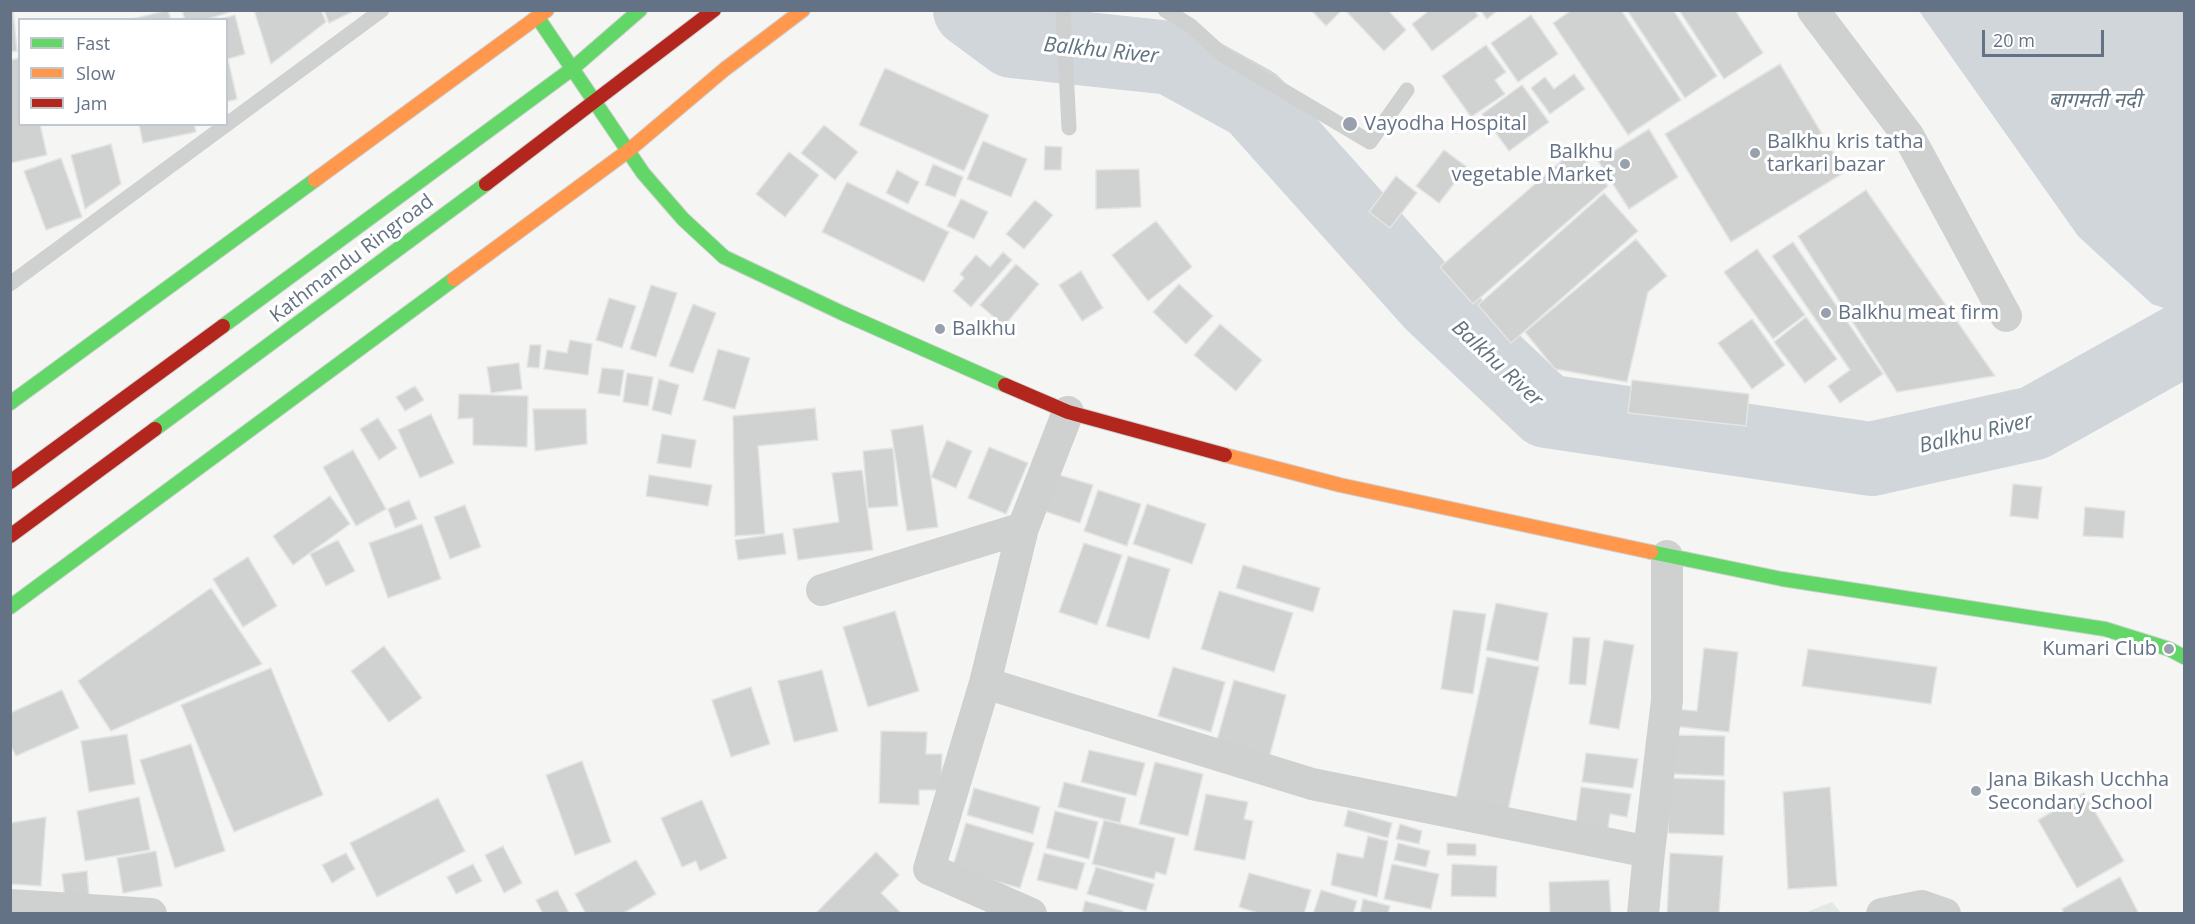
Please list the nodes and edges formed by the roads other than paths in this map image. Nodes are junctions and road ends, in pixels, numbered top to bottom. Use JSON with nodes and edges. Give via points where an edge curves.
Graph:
{"nodes":[{"id":1,"x":382,"y":10,"type":"edge"},
{"id":2,"x":640,"y":10,"type":"edge"},
{"id":3,"x":714,"y":10,"type":"edge"},
{"id":4,"x":803,"y":10,"type":"edge"},
{"id":5,"x":1165,"y":10,"type":"edge"},
{"id":6,"x":1813,"y":10,"type":"edge"},
{"id":7,"x":1063,"y":11,"type":"edge"},
{"id":8,"x":543,"y":14,"type":"edge"},
{"id":9,"x":572,"y":69,"type":"junction"},
{"id":10,"x":1407,"y":90,"type":"dead end"},
{"id":11,"x":594,"y":104,"type":"junction"},
{"id":12,"x":228,"y":123,"type":"edge"},
{"id":13,"x":225,"y":126,"type":"edge"},
{"id":14,"x":1069,"y":128,"type":"dead end"},
{"id":15,"x":628,"y":151,"type":"junction"},
{"id":16,"x":10,"y":284,"type":"edge"},
{"id":17,"x":2006,"y":316,"type":"dead end"},
{"id":18,"x":10,"y":403,"type":"edge"},
{"id":19,"x":1068,"y":412,"type":"junction"},
{"id":20,"x":10,"y":482,"type":"edge"},
{"id":21,"x":1023,"y":528,"type":"junction"},
{"id":22,"x":10,"y":536,"type":"edge"},
{"id":23,"x":1667,"y":556,"type":"junction"},
{"id":24,"x":822,"y":590,"type":"dead end"},
{"id":25,"x":10,"y":607,"type":"edge"},
{"id":26,"x":2184,"y":657,"type":"edge"},
{"id":27,"x":985,"y":683,"type":"junction"},
{"id":28,"x":1649,"y":852,"type":"junction"},
{"id":29,"x":10,"y":905,"type":"edge"},
{"id":30,"x":151,"y":914,"type":"edge"},
{"id":31,"x":1031,"y":914,"type":"edge"},
{"id":32,"x":1643,"y":914,"type":"edge"},
{"id":33,"x":1881,"y":914,"type":"edge"},
{"id":34,"x":1945,"y":914,"type":"edge"}],
"edges":[{"from":1,"to":12,"type":"lane"},
{"from":2,"to":9,"type":"main road","name":"Kathmandu Ringroad"},
{"from":3,"to":11,"type":"main road","name":"Kathmandu Ringroad"},
{"from":4,"to":15,"type":"main road"},
{"from":5,"to":10,"type":"lane","via":[[1191,26],[1223,55],[1370,142]]},
{"from":6,"to":17,"type":"street","via":[[1909,137]]},
{"from":7,"to":14,"type":"lane"},
{"from":8,"to":9,"type":"main road"},
{"from":8,"to":18,"type":"main road"},
{"from":9,"to":11,"type":"main road"},
{"from":9,"to":20,"type":"main road","name":"Kathmandu Ringroad"},
{"from":11,"to":15,"type":"main road"},
{"from":11,"to":22,"type":"main road","name":"Kathmandu Ringroad"},
{"from":13,"to":16,"type":"lane"},
{"from":15,"to":19,"type":"main road","via":[[682,219],[724,256],[842,313]]},
{"from":15,"to":25,"type":"main road"},
{"from":19,"to":21,"type":"street"},
{"from":19,"to":23,"type":"main road","via":[[1340,485]]},
{"from":21,"to":24,"type":"street"},
{"from":21,"to":27,"type":"street"},
{"from":23,"to":26,"type":"main road","via":[[1782,579],[2105,629]]},
{"from":23,"to":28,"type":"street","via":[[1667,700]]},
{"from":27,"to":28,"type":"street","via":[[1312,784]]},
{"from":27,"to":31,"type":"street","via":[[929,869]]},
{"from":28,"to":32,"type":"street"},
{"from":29,"to":30,"type":"street"},
{"from":33,"to":34,"type":"street","via":[[1922,906]]}]}
